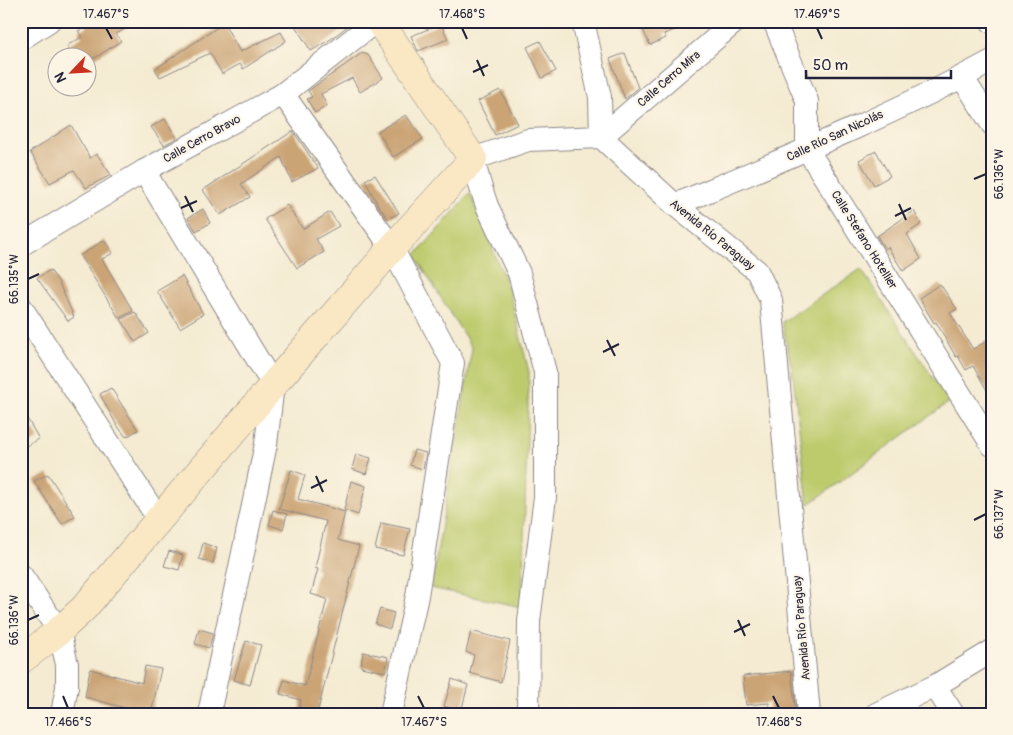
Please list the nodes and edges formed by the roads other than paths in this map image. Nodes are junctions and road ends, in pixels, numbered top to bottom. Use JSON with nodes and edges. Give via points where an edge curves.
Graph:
{"nodes":[{"id":1,"x":49,"y":21,"type":"edge"},
{"id":2,"x":377,"y":21,"type":"edge"},
{"id":3,"x":582,"y":21,"type":"edge"},
{"id":4,"x":736,"y":21,"type":"edge"},
{"id":5,"x":774,"y":21,"type":"edge"},
{"id":6,"x":21,"y":39,"type":"edge"},
{"id":7,"x":992,"y":61,"type":"edge"},
{"id":8,"x":962,"y":77,"type":"junction"},
{"id":9,"x":283,"y":94,"type":"junction"},
{"id":10,"x":992,"y":124,"type":"edge"},
{"id":11,"x":601,"y":137,"type":"junction"},
{"id":12,"x":807,"y":149,"type":"junction"},
{"id":13,"x":473,"y":159,"type":"junction"},
{"id":14,"x":144,"y":171,"type":"junction"},
{"id":15,"x":675,"y":205,"type":"junction"},
{"id":16,"x":21,"y":245,"type":"edge"},
{"id":17,"x":392,"y":248,"type":"junction"},
{"id":18,"x":21,"y":307,"type":"edge"},
{"id":19,"x":274,"y":385,"type":"junction"},
{"id":20,"x":992,"y":445,"type":"edge"},
{"id":21,"x":159,"y":520,"type":"junction"},
{"id":22,"x":21,"y":575,"type":"edge"},
{"id":23,"x":59,"y":631,"type":"junction"},
{"id":24,"x":992,"y":651,"type":"edge"},
{"id":25,"x":21,"y":660,"type":"edge"},
{"id":26,"x":935,"y":686,"type":"junction"},
{"id":27,"x":62,"y":714,"type":"edge"},
{"id":28,"x":210,"y":714,"type":"edge"},
{"id":29,"x":391,"y":714,"type":"edge"},
{"id":30,"x":528,"y":714,"type":"edge"},
{"id":31,"x":809,"y":714,"type":"edge"},
{"id":32,"x":876,"y":714,"type":"edge"},
{"id":33,"x":954,"y":714,"type":"edge"}],
"edges":[{"from":1,"to":6,"type":"street"},
{"from":2,"to":9,"type":"street","name":"Calle Cerro Bravo"},
{"from":2,"to":13,"type":"street"},
{"from":3,"to":11,"type":"street","via":[[600,96]]},
{"from":4,"to":11,"type":"street","name":"Calle Cerro Mira"},
{"from":5,"to":12,"type":"street","via":[[807,101]]},
{"from":7,"to":8,"type":"street","name":"Calle Río San Nicolás"},
{"from":8,"to":10,"type":"street"},
{"from":8,"to":12,"type":"street","name":"Calle Río San Nicolás"},
{"from":9,"to":14,"type":"street","name":"Calle Cerro Bravo"},
{"from":9,"to":17,"type":"street"},
{"from":11,"to":13,"type":"street","via":[[528,140]]},
{"from":11,"to":15,"type":"street","name":"Avenida Río Paraguay"},
{"from":12,"to":15,"type":"street","name":"Calle Río San Nicolás"},
{"from":12,"to":20,"type":"street","name":"Calle Stefano Hotellier"},
{"from":13,"to":17,"type":"street"},
{"from":13,"to":30,"type":"street","via":[[488,206],[519,273],[545,372],[545,497],[529,621]]},
{"from":14,"to":16,"type":"street","name":"Calle Cerro Bravo"},
{"from":14,"to":19,"type":"street"},
{"from":15,"to":31,"type":"street","name":"Avenida Río Paraguay","via":[[757,271],[771,300]]},
{"from":17,"to":19,"type":"street"},
{"from":17,"to":29,"type":"street","via":[[453,363],[417,596]]},
{"from":18,"to":21,"type":"street"},
{"from":19,"to":21,"type":"street"},
{"from":19,"to":28,"type":"street","via":[[266,444]]},
{"from":21,"to":23,"type":"street","via":[[84,608]]},
{"from":22,"to":23,"type":"street"},
{"from":23,"to":25,"type":"street"},
{"from":23,"to":27,"type":"street","via":[[68,664]]},
{"from":24,"to":26,"type":"street"},
{"from":26,"to":32,"type":"street"},
{"from":26,"to":33,"type":"street"}]}
